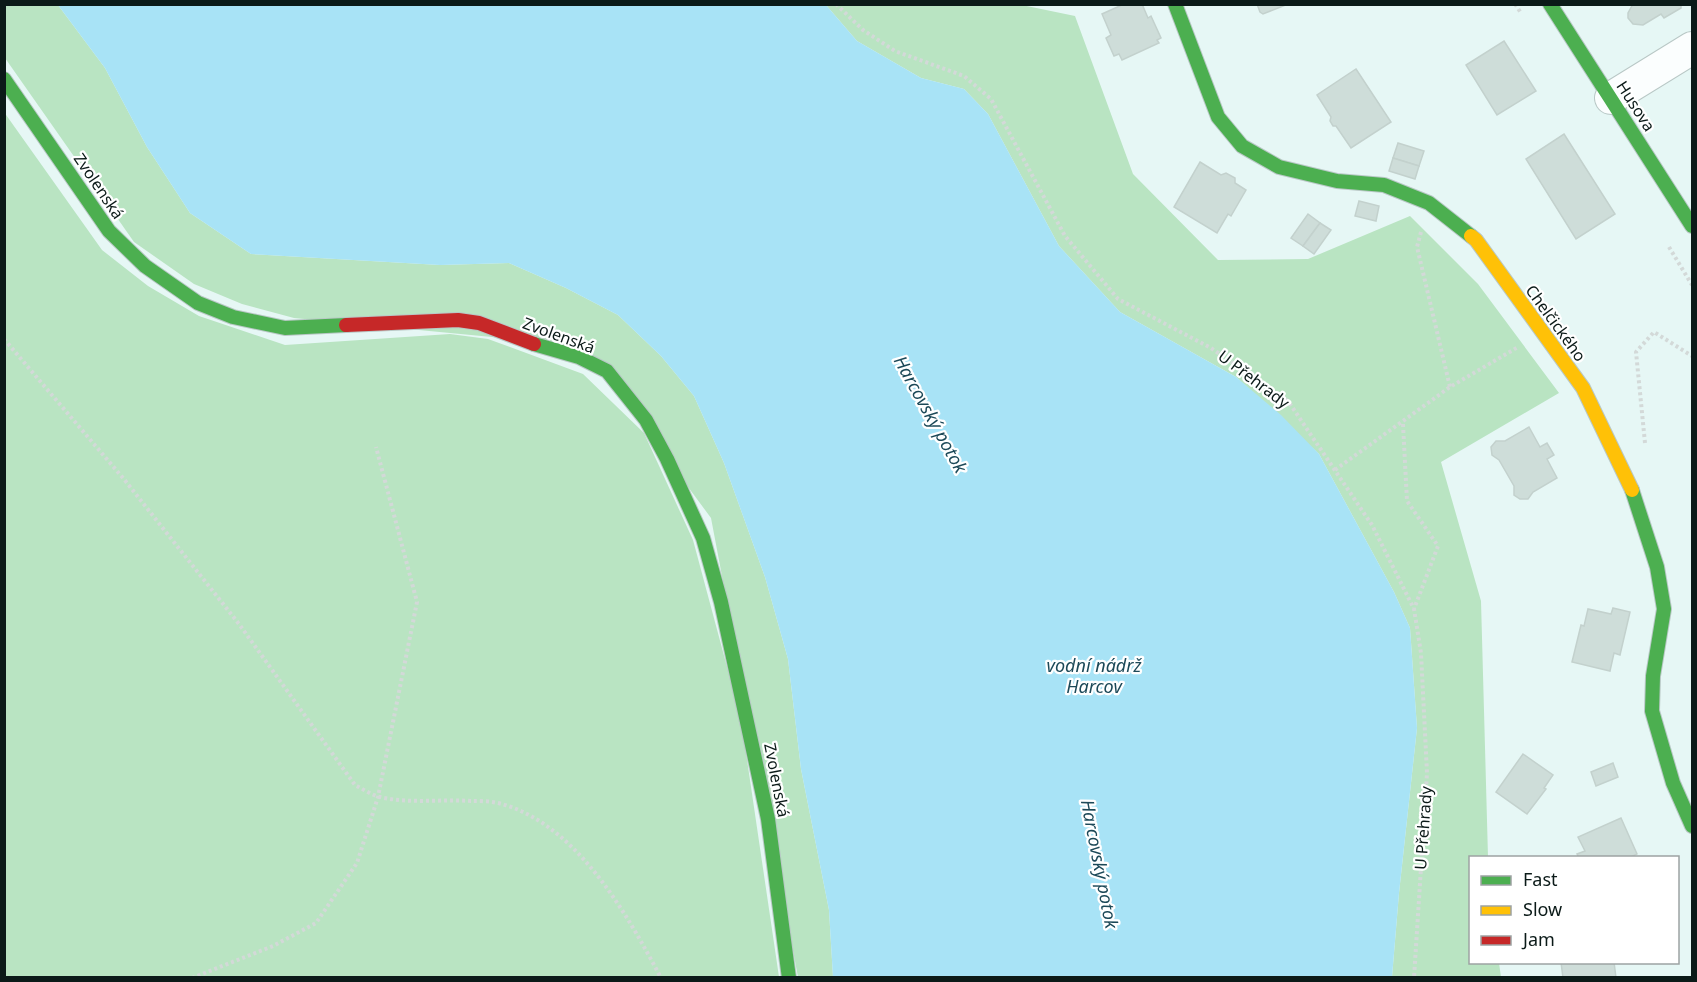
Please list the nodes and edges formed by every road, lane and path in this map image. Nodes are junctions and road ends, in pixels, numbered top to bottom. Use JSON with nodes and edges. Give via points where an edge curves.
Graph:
{"nodes":[{"id":1,"x":836,"y":4,"type":"edge"},
{"id":2,"x":1175,"y":4,"type":"edge"},
{"id":3,"x":1550,"y":4,"type":"edge"},
{"id":4,"x":1692,"y":48,"type":"edge"},
{"id":5,"x":4,"y":79,"type":"edge"},
{"id":6,"x":1611,"y":98,"type":"junction"},
{"id":7,"x":1429,"y":203,"type":"junction"},
{"id":8,"x":1692,"y":226,"type":"edge"},
{"id":9,"x":1542,"y":332,"type":"junction"},
{"id":10,"x":4,"y":339,"type":"edge"},
{"id":11,"x":1692,"y":356,"type":"edge"},
{"id":12,"x":1450,"y":387,"type":"junction"},
{"id":13,"x":1403,"y":423,"type":"junction"},
{"id":14,"x":376,"y":447,"type":"dead end"},
{"id":15,"x":1646,"y":454,"type":"dead end"},
{"id":16,"x":1335,"y":470,"type":"junction"},
{"id":17,"x":1414,"y":609,"type":"junction"},
{"id":18,"x":378,"y":797,"type":"junction"},
{"id":19,"x":1692,"y":826,"type":"edge"},
{"id":20,"x":192,"y":978,"type":"edge"},
{"id":21,"x":661,"y":978,"type":"edge"},
{"id":22,"x":789,"y":978,"type":"edge"},
{"id":23,"x":1414,"y":978,"type":"edge"}],
"edges":[{"from":1,"to":16,"type":"path","name":"U Přehrady","via":[[863,30],[895,51],[964,76],[991,99],[1065,236],[1118,299],[1211,348],[1288,401]]},
{"from":2,"to":7,"type":"street","name":"Chelčického","via":[[1218,117],[1242,146],[1279,167],[1338,181],[1384,185]]},
{"from":3,"to":6,"type":"street","name":"Husova"},
{"from":4,"to":6,"type":"street"},
{"from":5,"to":22,"type":"street","name":"Zvolenská","via":[[109,231],[145,266],[198,303],[233,317],[285,328],[458,320],[579,357],[607,371],[651,430],[703,538],[721,602],[768,819]]},
{"from":6,"to":8,"type":"street","name":"Husova"},
{"from":7,"to":9,"type":"street","name":"Chelčického","via":[[1476,240]]},
{"from":7,"to":12,"type":"path","via":[[1417,247]]},
{"from":9,"to":12,"type":"path"},
{"from":9,"to":19,"type":"street","name":"Chelčického","via":[[1583,388],[1630,484],[1644,522],[1664,609],[1653,676],[1652,711],[1673,783]]},
{"from":10,"to":18,"type":"path","via":[[123,478],[239,624],[355,785]]},
{"from":11,"to":15,"type":"path","via":[[1654,332],[1636,352]]},
{"from":12,"to":13,"type":"path"},
{"from":13,"to":16,"type":"path"},
{"from":13,"to":17,"type":"path","via":[[1407,501],[1437,546]]},
{"from":14,"to":18,"type":"path","via":[[417,602]]},
{"from":16,"to":17,"type":"path","name":"U Přehrady","via":[[1372,525]]},
{"from":17,"to":23,"type":"path","name":"U Přehrady","via":[[1421,653],[1427,773]]},
{"from":18,"to":20,"type":"path","via":[[357,863],[316,923],[273,946]]},
{"from":18,"to":21,"type":"path","via":[[497,803],[545,824],[572,844],[622,909]]}]}
